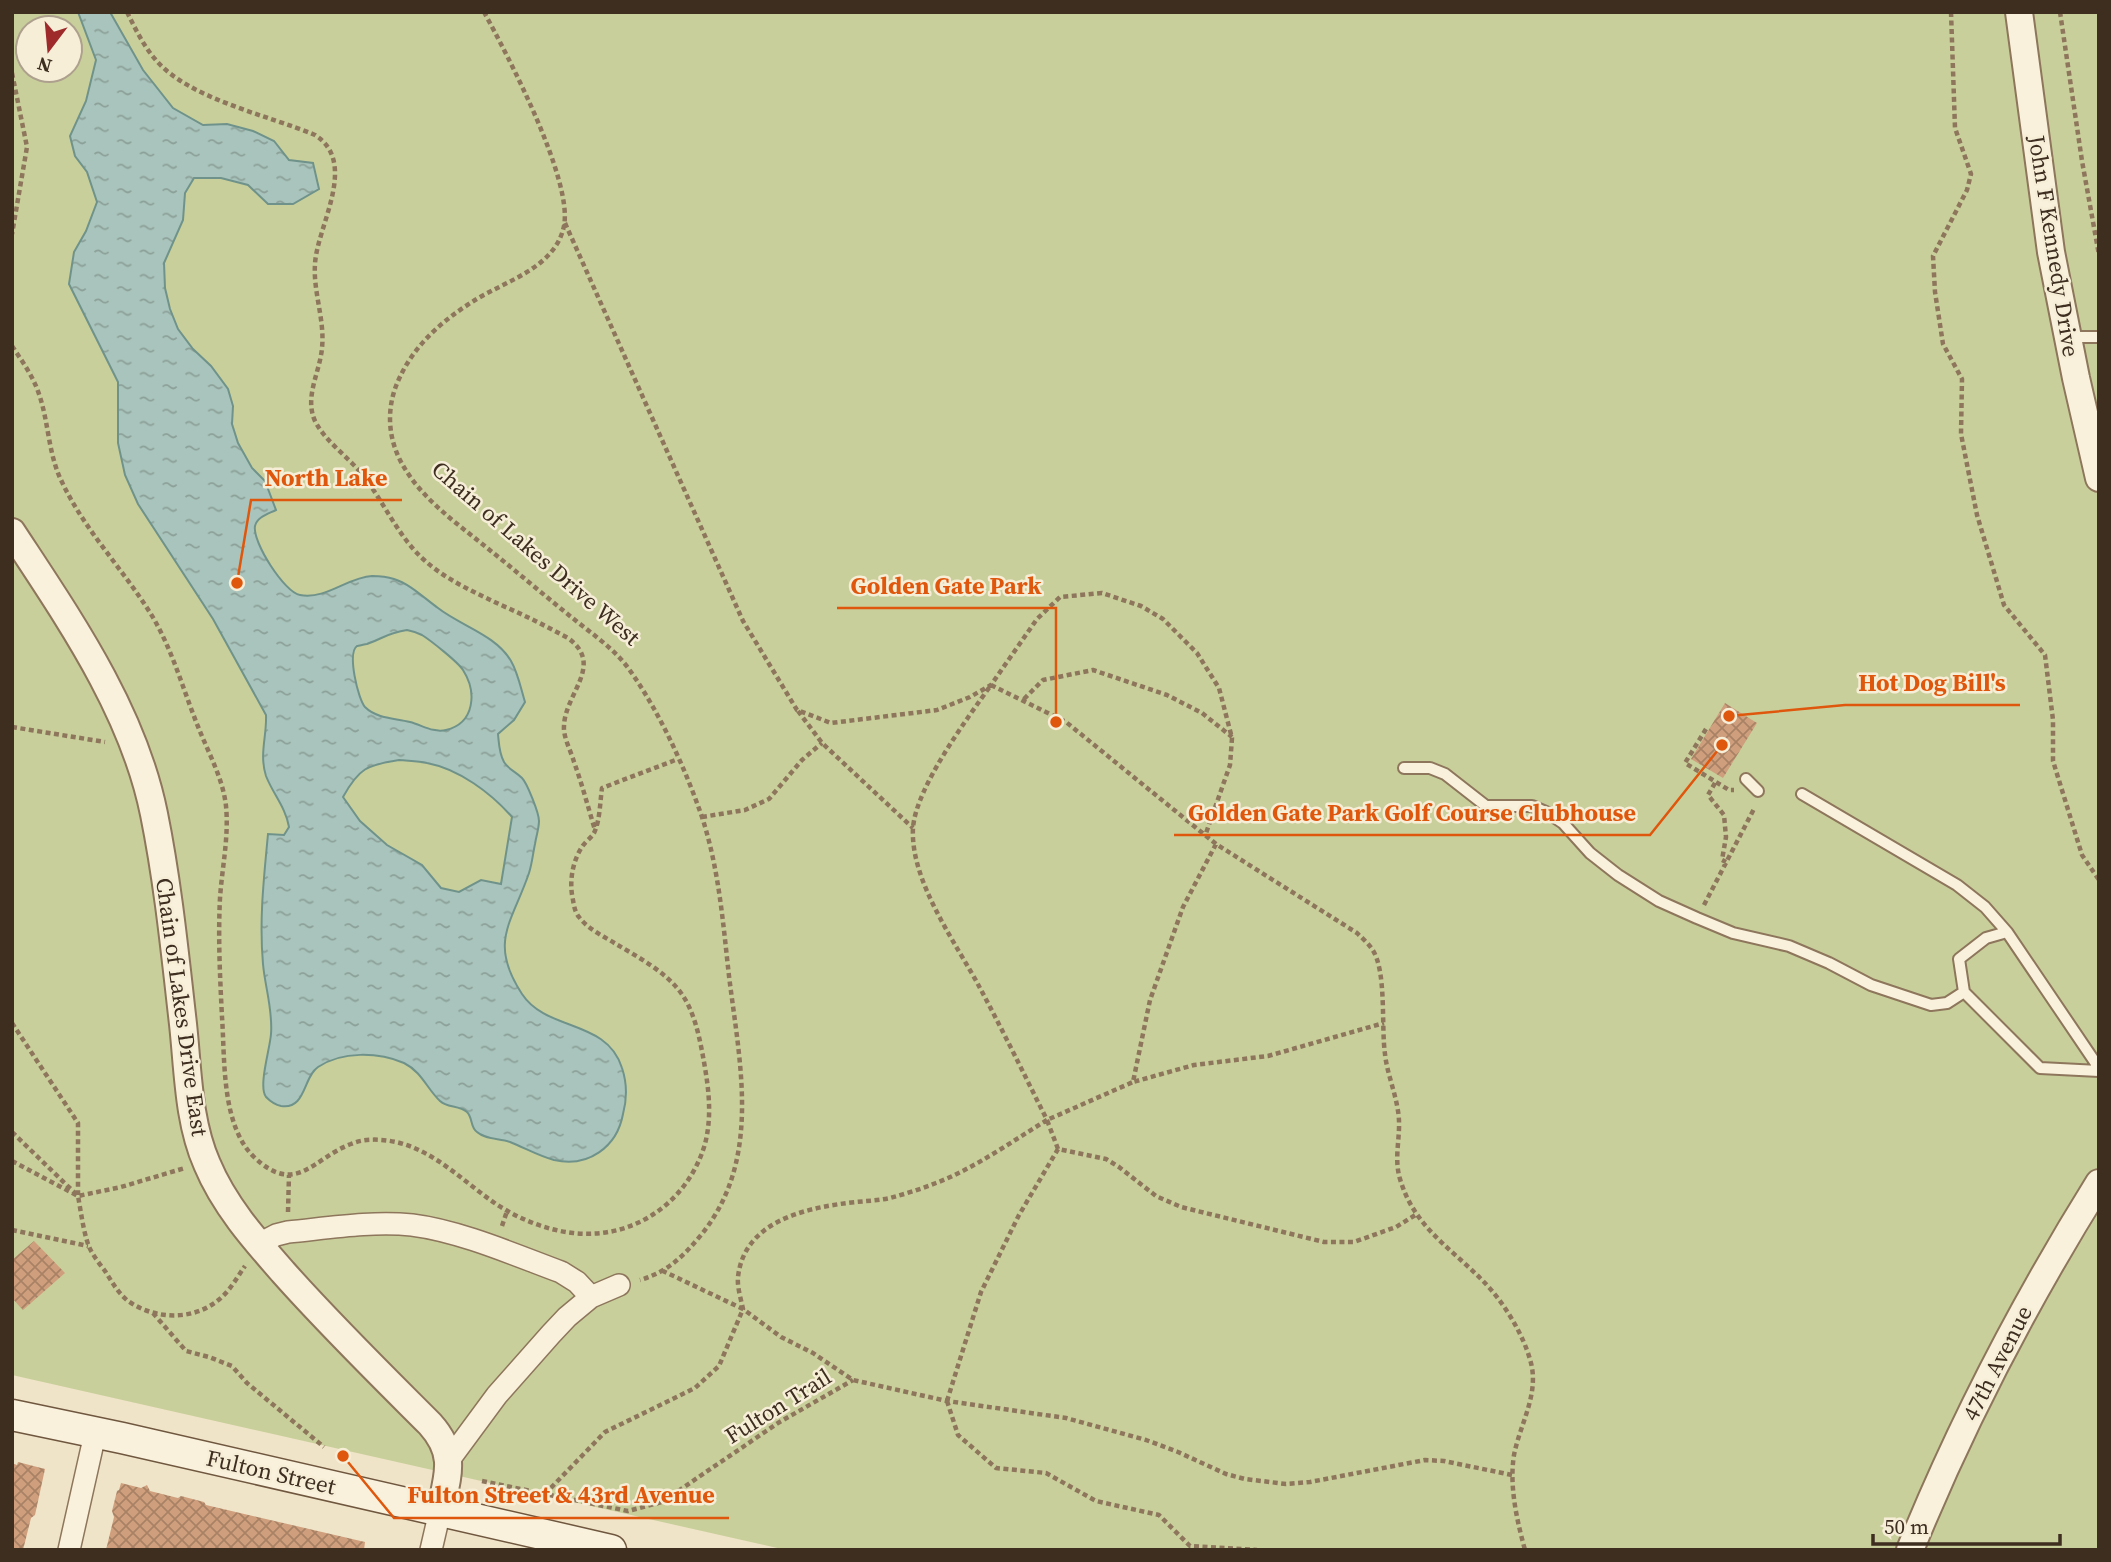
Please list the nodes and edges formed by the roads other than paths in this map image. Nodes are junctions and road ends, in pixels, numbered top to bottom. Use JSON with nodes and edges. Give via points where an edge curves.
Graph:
{"nodes":[{"id":1,"x":2019,"y":12,"type":"edge"},
{"id":2,"x":2067,"y":337,"type":"junction"},
{"id":3,"x":2099,"y":337,"type":"edge"},
{"id":4,"x":2099,"y":478,"type":"edge"},
{"id":5,"x":12,"y":531,"type":"edge"},
{"id":6,"x":1404,"y":768,"type":"dead end"},
{"id":7,"x":1746,"y":779,"type":"dead end"},
{"id":8,"x":1758,"y":791,"type":"dead end"},
{"id":9,"x":1802,"y":794,"type":"dead end"},
{"id":10,"x":2007,"y":932,"type":"junction"},
{"id":11,"x":1964,"y":992,"type":"junction"},
{"id":12,"x":2099,"y":1070,"type":"edge"},
{"id":13,"x":2099,"y":1183,"type":"edge"},
{"id":14,"x":259,"y":1244,"type":"junction"},
{"id":15,"x":619,"y":1285,"type":"road end"},
{"id":16,"x":592,"y":1297,"type":"junction"},
{"id":17,"x":12,"y":1415,"type":"edge"},
{"id":18,"x":95,"y":1434,"type":"junction"},
{"id":19,"x":449,"y":1460,"type":"junction"},
{"id":20,"x":440,"y":1511,"type":"junction"},
{"id":21,"x":69,"y":1550,"type":"edge"},
{"id":22,"x":431,"y":1550,"type":"edge"},
{"id":23,"x":611,"y":1550,"type":"edge"},
{"id":24,"x":1910,"y":1550,"type":"edge"}],
"edges":[{"from":1,"to":2,"type":"street","name":"John F Kennedy Drive"},
{"from":2,"to":3,"type":"lane"},
{"from":2,"to":4,"type":"street","name":"John F Kennedy Drive"},
{"from":5,"to":14,"type":"street","name":"Chain of Lakes Drive East","via":[[86,649],[134,747],[154,813],[194,1119],[206,1162],[225,1199]]},
{"from":6,"to":11,"type":"lane","via":[[1418,766],[1446,774],[1486,806],[1532,806],[1548,813],[1618,875],[1659,901],[1733,933],[1789,946],[1871,985],[1931,1005],[1947,1003]]},
{"from":7,"to":8,"type":"lane"},
{"from":9,"to":10,"type":"lane","via":[[1972,894]]},
{"from":10,"to":11,"type":"lane","via":[[1986,938],[1959,960]]},
{"from":10,"to":12,"type":"lane"},
{"from":11,"to":12,"type":"lane","via":[[2040,1068]]},
{"from":13,"to":24,"type":"street","name":"47th Avenue","via":[[1992,1370]]},
{"from":14,"to":16,"type":"street","via":[[288,1232],[374,1224],[432,1229],[561,1272]]},
{"from":14,"to":19,"type":"street","name":"Chain of Lakes Drive East","via":[[337,1332],[437,1431]]},
{"from":15,"to":16,"type":"street"},
{"from":16,"to":19,"type":"street","via":[[531,1354]]},
{"from":17,"to":18,"type":"main road","name":"Fulton Street"},
{"from":18,"to":20,"type":"main road","name":"Fulton Street"},
{"from":18,"to":21,"type":"street"},
{"from":19,"to":20,"type":"street"},
{"from":20,"to":22,"type":"street"},
{"from":20,"to":23,"type":"main road","name":"Fulton Street"}]}
